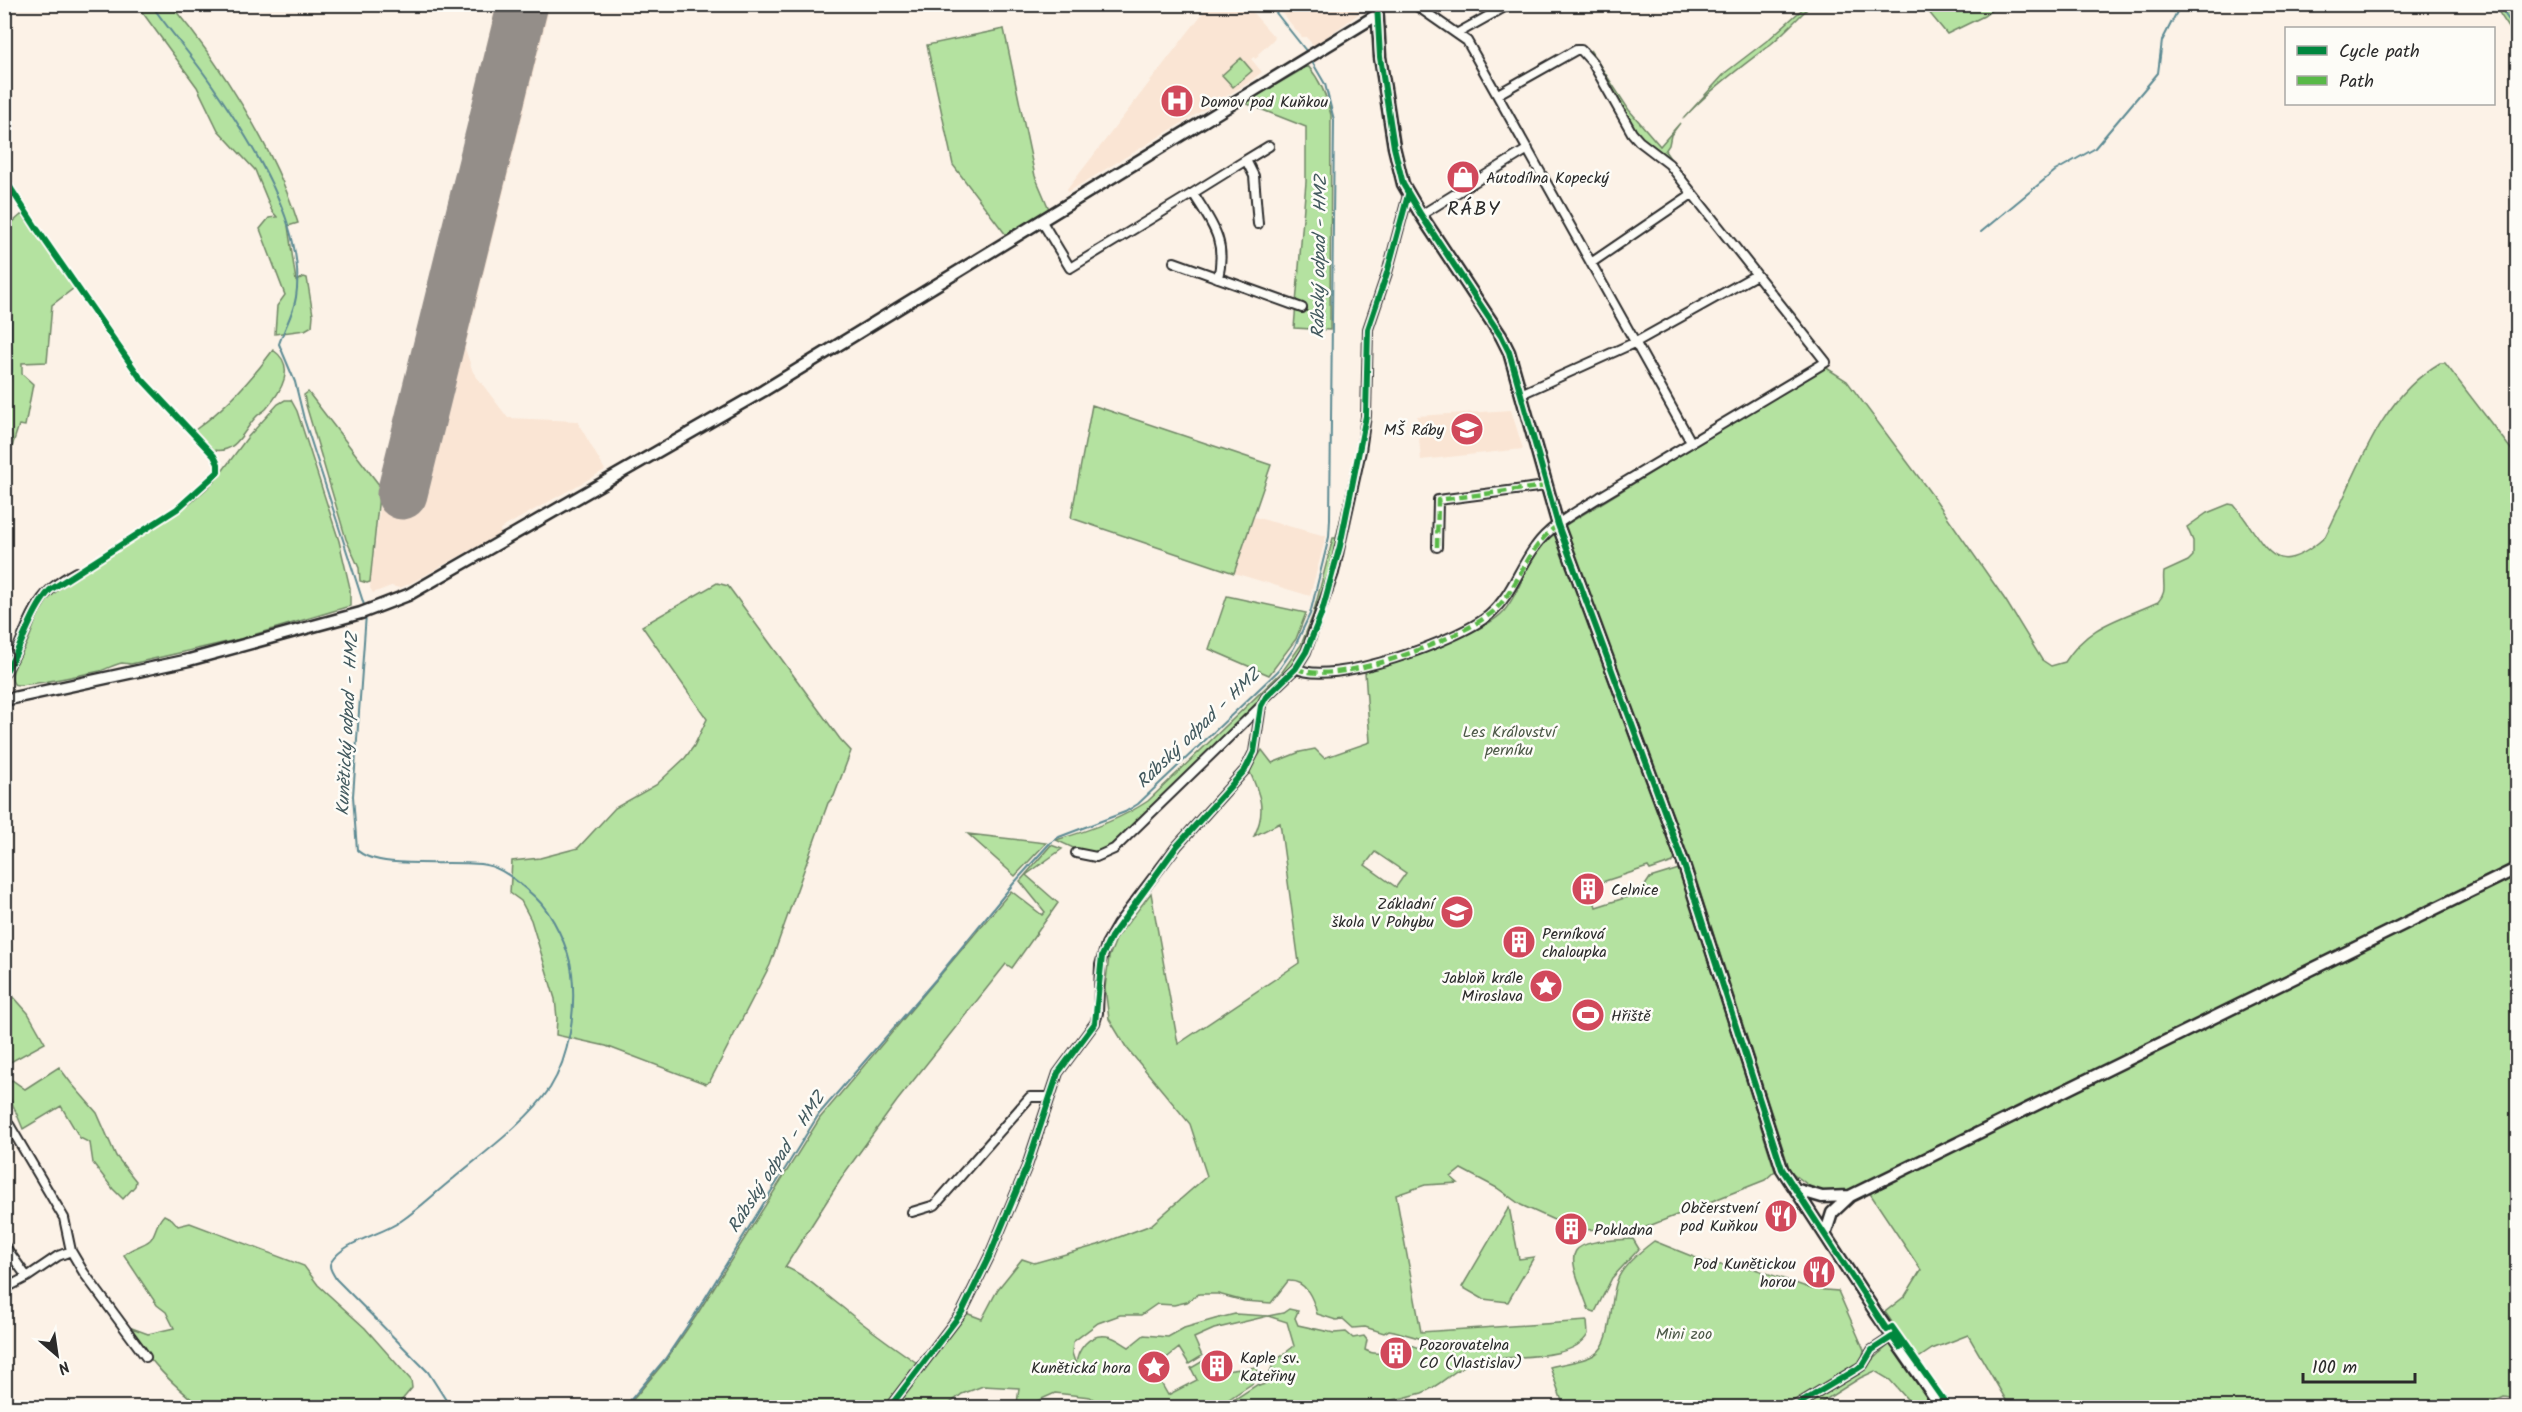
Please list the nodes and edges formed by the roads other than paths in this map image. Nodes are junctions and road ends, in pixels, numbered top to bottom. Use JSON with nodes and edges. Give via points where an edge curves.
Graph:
{"nodes":[{"id":1,"x":1414,"y":4,"type":"edge"},
{"id":2,"x":1510,"y":4,"type":"edge"},
{"id":3,"x":1377,"y":10,"type":"edge"},
{"id":4,"x":1458,"y":33,"type":"junction"},
{"id":5,"x":1498,"y":94,"type":"junction"},
{"id":6,"x":1269,"y":146,"type":"dead end"},
{"id":7,"x":1528,"y":149,"type":"junction"},
{"id":8,"x":1246,"y":160,"type":"junction"},
{"id":9,"x":1193,"y":193,"type":"junction"},
{"id":10,"x":1692,"y":194,"type":"junction"},
{"id":11,"x":1408,"y":195,"type":"junction"},
{"id":12,"x":1420,"y":215,"type":"junction"},
{"id":13,"x":1041,"y":220,"type":"junction"},
{"id":14,"x":1258,"y":224,"type":"dead end"},
{"id":15,"x":1174,"y":262,"type":"dead end"},
{"id":16,"x":1591,"y":263,"type":"junction"},
{"id":17,"x":1756,"y":275,"type":"junction"},
{"id":18,"x":1218,"y":278,"type":"junction"},
{"id":19,"x":1302,"y":308,"type":"dead end"},
{"id":20,"x":1636,"y":342,"type":"junction"},
{"id":21,"x":1521,"y":394,"type":"junction"},
{"id":22,"x":1692,"y":442,"type":"junction"},
{"id":23,"x":1546,"y":486,"type":"junction"},
{"id":24,"x":1558,"y":525,"type":"junction"},
{"id":25,"x":1437,"y":547,"type":"dead end"},
{"id":26,"x":76,"y":572,"type":"dead end"},
{"id":27,"x":1296,"y":668,"type":"junction"},
{"id":28,"x":4,"y":674,"type":"edge"},
{"id":29,"x":4,"y":700,"type":"edge"},
{"id":30,"x":1261,"y":706,"type":"junction"},
{"id":31,"x":1076,"y":853,"type":"dead end"},
{"id":32,"x":2517,"y":868,"type":"edge"},
{"id":33,"x":1048,"y":1097,"type":"junction"},
{"id":34,"x":4,"y":1116,"type":"edge"},
{"id":35,"x":1795,"y":1189,"type":"junction"},
{"id":36,"x":1850,"y":1196,"type":"junction"},
{"id":37,"x":912,"y":1212,"type":"dead end"},
{"id":38,"x":1825,"y":1235,"type":"junction"},
{"id":39,"x":4,"y":1245,"type":"edge"},
{"id":40,"x":71,"y":1251,"type":"junction"},
{"id":41,"x":27,"y":1277,"type":"junction"},
{"id":42,"x":4,"y":1289,"type":"edge"},
{"id":43,"x":1892,"y":1337,"type":"junction"},
{"id":44,"x":146,"y":1357,"type":"dead end"},
{"id":45,"x":889,"y":1407,"type":"edge"},
{"id":46,"x":1792,"y":1407,"type":"edge"},
{"id":47,"x":1942,"y":1407,"type":"edge"}],
"edges":[{"from":1,"to":4,"type":"street"},
{"from":2,"to":4,"type":"street"},
{"from":3,"to":11,"type":"street","via":[[1394,147]]},
{"from":3,"to":13,"type":"street"},
{"from":4,"to":5,"type":"street","via":[[1467,40]]},
{"from":5,"to":7,"type":"street"},
{"from":5,"to":10,"type":"street","via":[[1581,50],[1592,62],[1632,133],[1669,164]]},
{"from":6,"to":8,"type":"street"},
{"from":7,"to":12,"type":"street"},
{"from":7,"to":16,"type":"street"},
{"from":8,"to":9,"type":"street"},
{"from":8,"to":14,"type":"street","via":[[1254,176]]},
{"from":9,"to":13,"type":"street","via":[[1070,268]]},
{"from":9,"to":18,"type":"street","via":[[1220,242],[1222,261]]},
{"from":10,"to":16,"type":"street"},
{"from":10,"to":17,"type":"street"},
{"from":11,"to":12,"type":"street"},
{"from":11,"to":27,"type":"street","via":[[1368,329],[1366,416],[1334,573],[1321,615]]},
{"from":12,"to":21,"type":"street","via":[[1502,336]]},
{"from":13,"to":29,"type":"street","via":[[699,429],[408,595],[365,612],[189,660]]},
{"from":15,"to":18,"type":"street"},
{"from":16,"to":20,"type":"street"},
{"from":17,"to":20,"type":"street"},
{"from":17,"to":22,"type":"street","via":[[1826,362]]},
{"from":18,"to":19,"type":"street"},
{"from":20,"to":21,"type":"street"},
{"from":20,"to":22,"type":"street"},
{"from":21,"to":23,"type":"street"},
{"from":22,"to":24,"type":"street"},
{"from":23,"to":24,"type":"street"},
{"from":23,"to":25,"type":"street","via":[[1438,500]]},
{"from":24,"to":27,"type":"street","via":[[1535,547],[1504,600],[1469,628],[1360,669],[1312,674]]},
{"from":24,"to":35,"type":"street","via":[[1683,862],[1782,1169]]},
{"from":26,"to":28,"type":"street","via":[[40,602]]},
{"from":27,"to":30,"type":"street"},
{"from":30,"to":31,"type":"street","via":[[1114,849],[1096,857]]},
{"from":30,"to":33,"type":"street","via":[[1254,752],[1245,770],[1177,846],[1111,937],[1102,956],[1095,1023],[1062,1066]]},
{"from":32,"to":36,"type":"street"},
{"from":33,"to":37,"type":"street","via":[[1030,1097],[935,1204]]},
{"from":33,"to":45,"type":"street","via":[[1017,1191],[962,1312]]},
{"from":34,"to":40,"type":"street","via":[[64,1218]]},
{"from":35,"to":36,"type":"street","via":[[1822,1197]]},
{"from":35,"to":38,"type":"street"},
{"from":36,"to":38,"type":"street","via":[[1832,1213]]},
{"from":38,"to":43,"type":"street"},
{"from":39,"to":41,"type":"street"},
{"from":40,"to":41,"type":"street"},
{"from":40,"to":44,"type":"street"},
{"from":41,"to":42,"type":"street"},
{"from":43,"to":46,"type":"street","via":[[1872,1350],[1863,1365]]},
{"from":43,"to":47,"type":"street"}]}
